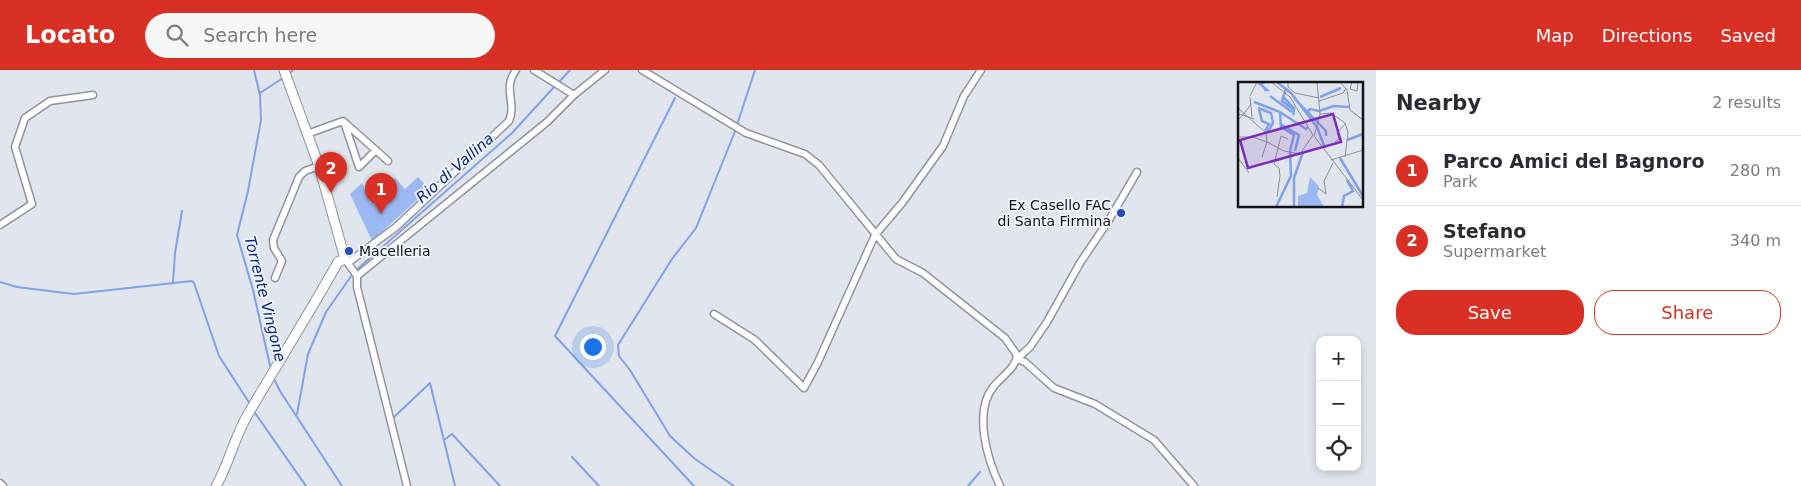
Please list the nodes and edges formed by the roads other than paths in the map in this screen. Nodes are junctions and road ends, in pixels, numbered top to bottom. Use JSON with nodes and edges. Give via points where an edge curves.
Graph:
{"nodes":[{"id":1,"x":284,"y":70,"type":"edge"},
{"id":2,"x":516,"y":70,"type":"edge"},
{"id":3,"x":534,"y":70,"type":"edge"},
{"id":4,"x":605,"y":70,"type":"edge"},
{"id":5,"x":642,"y":70,"type":"edge"},
{"id":6,"x":980,"y":70,"type":"edge"},
{"id":7,"x":93,"y":95,"type":"dead end"},
{"id":8,"x":574,"y":95,"type":"junction"},
{"id":9,"x":344,"y":122,"type":"junction"},
{"id":10,"x":307,"y":134,"type":"junction"},
{"id":11,"x":376,"y":150,"type":"junction"},
{"id":12,"x":388,"y":161,"type":"dead end"},
{"id":13,"x":319,"y":166,"type":"junction"},
{"id":14,"x":1137,"y":172,"type":"dead end"},
{"id":15,"x":0,"y":225,"type":"edge"},
{"id":16,"x":875,"y":235,"type":"junction"},
{"id":17,"x":347,"y":261,"type":"junction"},
{"id":18,"x":354,"y":274,"type":"junction"},
{"id":19,"x":275,"y":278,"type":"dead end"},
{"id":20,"x":714,"y":314,"type":"dead end"},
{"id":21,"x":1017,"y":359,"type":"junction"},
{"id":22,"x":0,"y":483,"type":"edge"},
{"id":23,"x":4,"y":486,"type":"edge"},
{"id":24,"x":216,"y":486,"type":"edge"},
{"id":25,"x":407,"y":486,"type":"edge"},
{"id":26,"x":1000,"y":486,"type":"edge"},
{"id":27,"x":1194,"y":486,"type":"edge"}],
"edges":[{"from":1,"to":10,"type":"street"},
{"from":2,"to":17,"type":"street","via":[[509,89],[513,112],[510,121],[396,227]]},
{"from":3,"to":8,"type":"street"},
{"from":4,"to":8,"type":"street"},
{"from":5,"to":16,"type":"street","via":[[736,127],[804,154],[819,165]]},
{"from":6,"to":16,"type":"street","via":[[964,96],[943,146]]},
{"from":7,"to":15,"type":"street","via":[[50,101],[25,118],[15,147],[32,204]]},
{"from":8,"to":18,"type":"street","via":[[539,128]]},
{"from":9,"to":10,"type":"street"},
{"from":9,"to":11,"type":"street"},
{"from":9,"to":11,"type":"street","via":[[359,167]]},
{"from":10,"to":13,"type":"street"},
{"from":11,"to":12,"type":"street"},
{"from":13,"to":17,"type":"street"},
{"from":13,"to":19,"type":"street","via":[[299,176],[273,240],[282,261]]},
{"from":14,"to":21,"type":"street","via":[[1047,322],[1030,347]]},
{"from":16,"to":20,"type":"street","via":[[804,388],[756,340]]},
{"from":16,"to":21,"type":"street","via":[[896,259],[923,273],[1005,338],[1016,352]]},
{"from":17,"to":18,"type":"street"},
{"from":17,"to":24,"type":"street","via":[[338,262],[246,418]]},
{"from":18,"to":25,"type":"street"},
{"from":21,"to":26,"type":"street","via":[[988,394],[984,411],[988,458]]},
{"from":21,"to":27,"type":"street","via":[[1025,362],[1054,388],[1095,404],[1154,440]]},
{"from":22,"to":23,"type":"street"}]}
